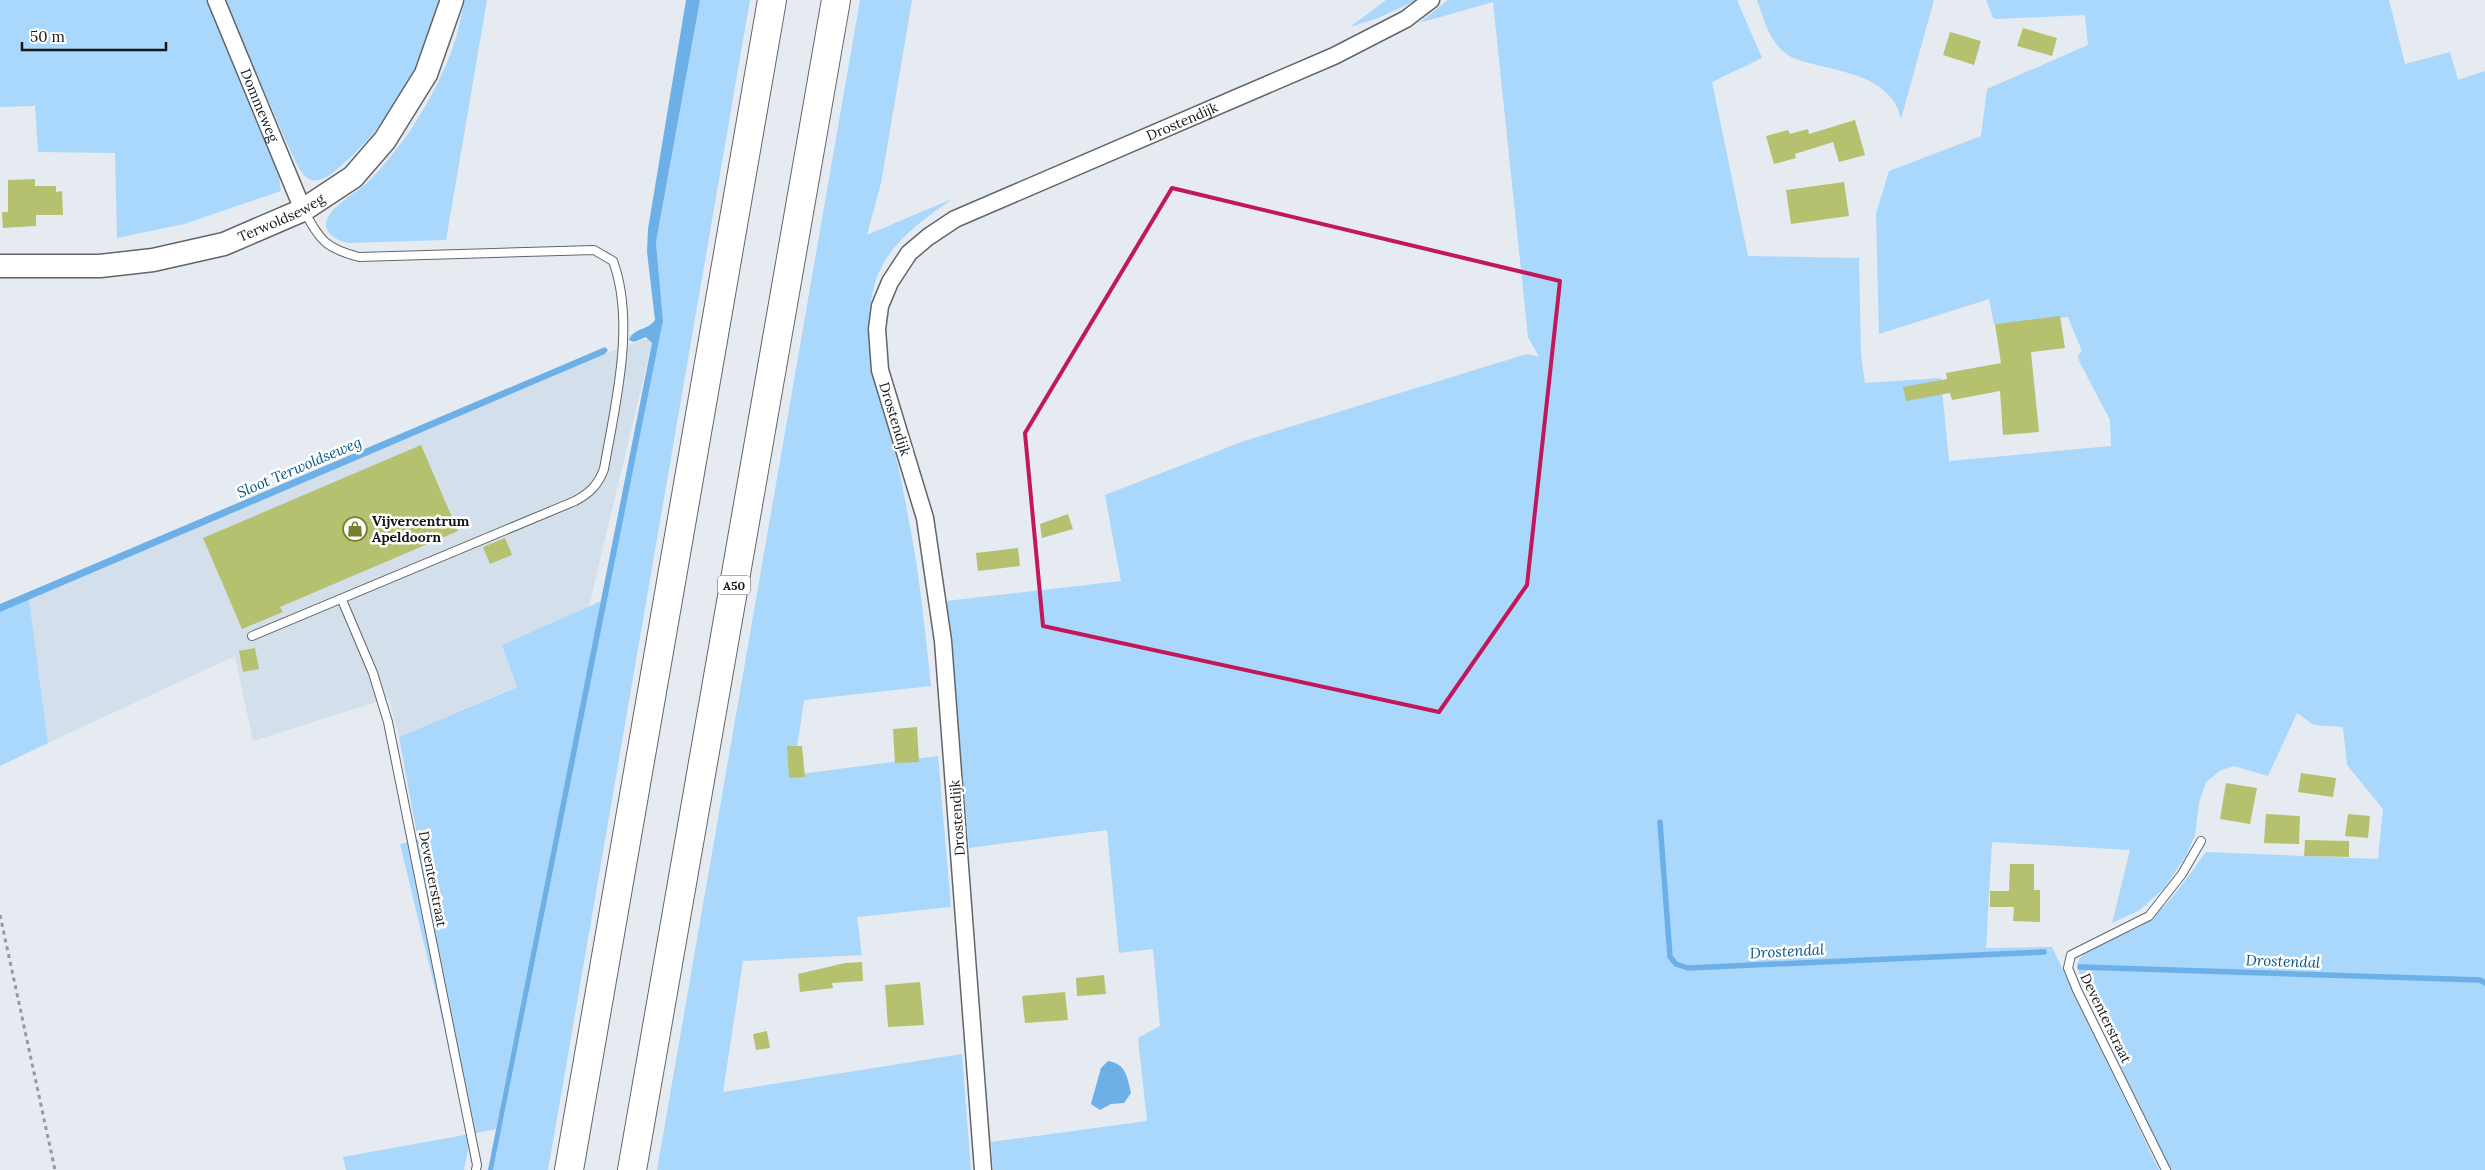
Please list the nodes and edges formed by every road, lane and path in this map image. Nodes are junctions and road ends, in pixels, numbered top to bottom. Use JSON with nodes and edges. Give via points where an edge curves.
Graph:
{"nodes":[{"id":1,"x":216,"y":0,"type":"edge"},
{"id":2,"x":452,"y":0,"type":"edge"},
{"id":3,"x":772,"y":0,"type":"edge"},
{"id":4,"x":836,"y":0,"type":"edge"},
{"id":5,"x":1431,"y":0,"type":"edge"},
{"id":6,"x":303,"y":210,"type":"junction"},
{"id":7,"x":0,"y":266,"type":"edge"},
{"id":8,"x":342,"y":600,"type":"junction"},
{"id":9,"x":252,"y":636,"type":"dead end"},
{"id":10,"x":2201,"y":841,"type":"dead end"},
{"id":11,"x":0,"y":915,"type":"edge"},
{"id":12,"x":55,"y":1170,"type":"edge"},
{"id":13,"x":476,"y":1170,"type":"edge"},
{"id":14,"x":569,"y":1170,"type":"edge"},
{"id":15,"x":632,"y":1170,"type":"edge"},
{"id":16,"x":983,"y":1170,"type":"edge"},
{"id":17,"x":2166,"y":1170,"type":"edge"}],
"edges":[{"from":1,"to":6,"type":"street","name":"Dommeweg"},
{"from":2,"to":6,"type":"street","name":"Terwoldseweg","via":[[426,74],[385,140],[353,178]]},
{"from":3,"to":14,"type":"highway"},
{"from":4,"to":15,"type":"highway","number":"A50"},
{"from":5,"to":16,"type":"street","name":"Drostendijk","via":[[1406,19],[1334,56],[955,219],[909,253],[890,282],[880,306],[877,329],[880,370],[924,518],[943,641]]},
{"from":6,"to":7,"type":"street","name":"Terwoldseweg","via":[[224,244],[152,260],[100,266]]},
{"from":6,"to":8,"type":"lane","via":[[320,240],[339,252],[359,257],[594,250],[613,261],[620,282],[622,367],[604,470],[598,483],[575,501]]},
{"from":8,"to":9,"type":"lane"},
{"from":8,"to":13,"type":"lane","name":"Deventerstraat","via":[[373,673],[388,722]]},
{"from":10,"to":17,"type":"lane","name":"Deventerstraat","via":[[2182,874],[2148,916],[2071,955],[2068,968]]},
{"from":11,"to":12,"type":"path"}]}
